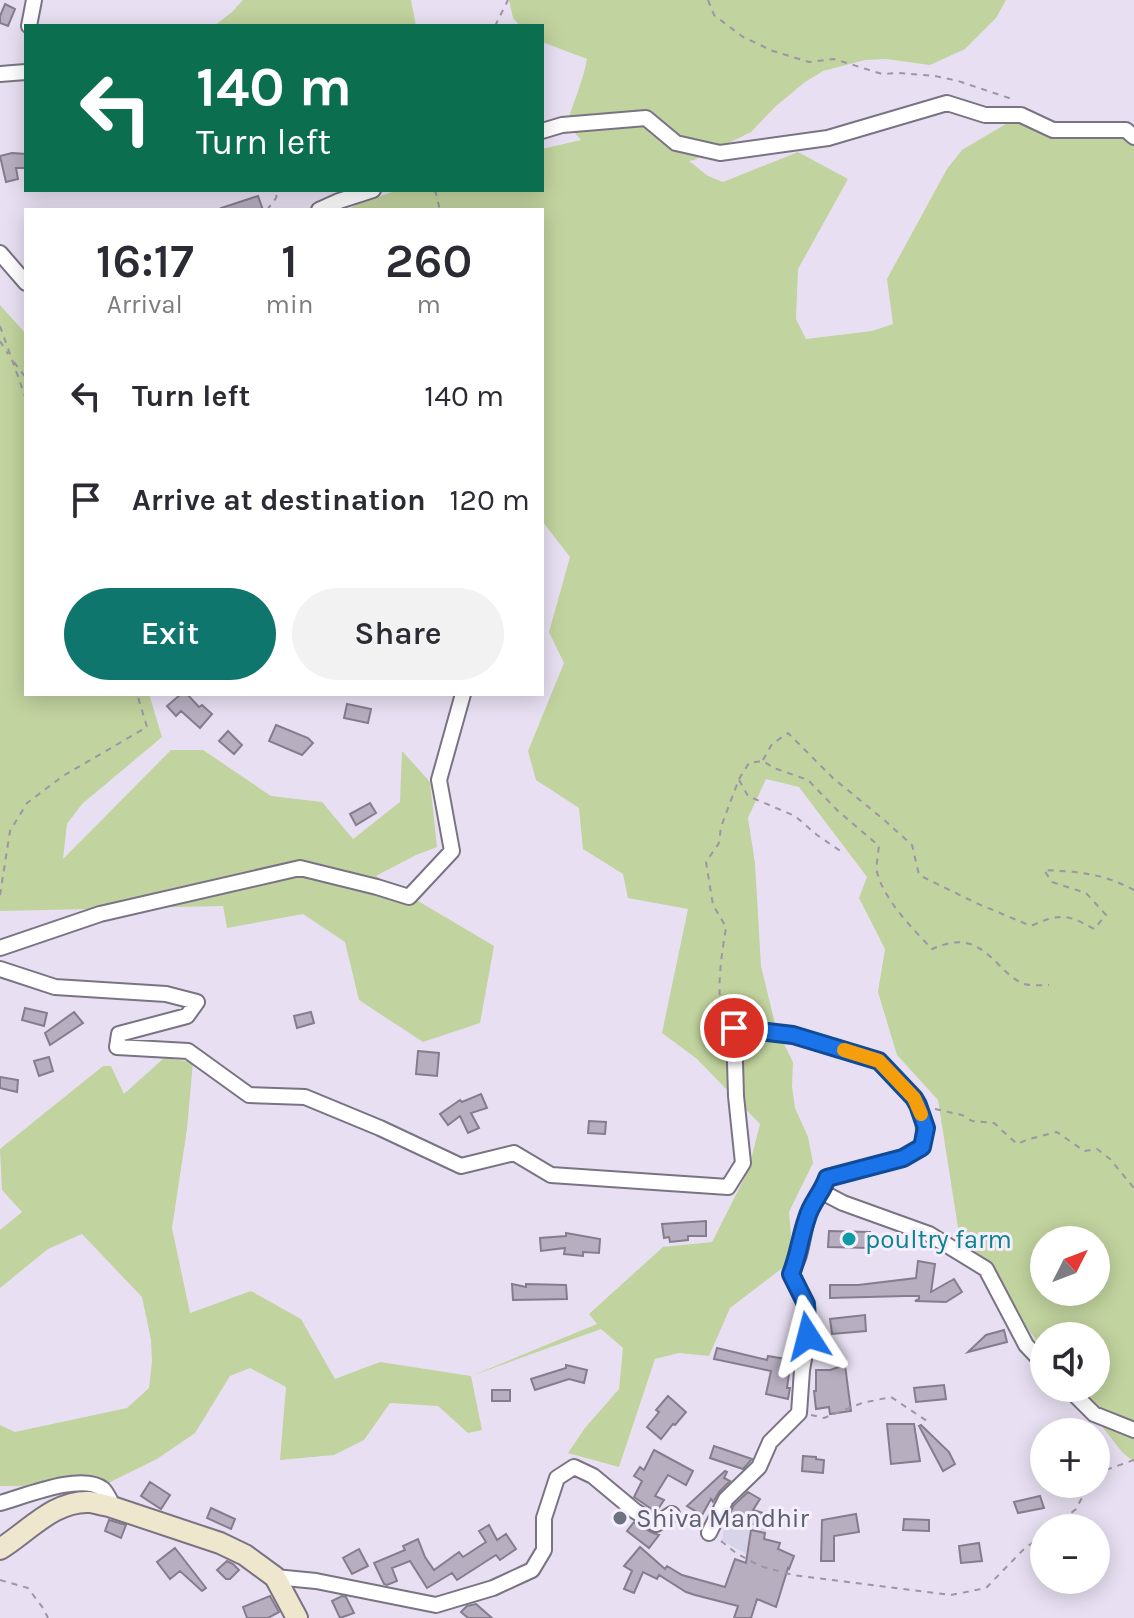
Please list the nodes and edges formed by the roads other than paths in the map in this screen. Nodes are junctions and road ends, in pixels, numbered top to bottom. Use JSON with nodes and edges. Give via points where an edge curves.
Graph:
{"nodes":[{"id":1,"x":34,"y":0,"type":"edge"},
{"id":2,"x":29,"y":24,"type":"edge"},
{"id":3,"x":24,"y":72,"type":"edge"},
{"id":4,"x":0,"y":74,"type":"edge"},
{"id":5,"x":544,"y":130,"type":"edge"},
{"id":6,"x":1134,"y":137,"type":"edge"},
{"id":7,"x":367,"y":192,"type":"edge"},
{"id":8,"x":323,"y":208,"type":"edge"},
{"id":9,"x":0,"y":253,"type":"edge"},
{"id":10,"x":24,"y":281,"type":"edge"},
{"id":11,"x":462,"y":696,"type":"edge"},
{"id":12,"x":0,"y":948,"type":"edge"},
{"id":13,"x":0,"y":969,"type":"edge"},
{"id":14,"x":822,"y":1192,"type":"junction"},
{"id":15,"x":1030,"y":1349,"type":"edge"},
{"id":16,"x":1082,"y":1402,"type":"edge"},
{"id":17,"x":1134,"y":1430,"type":"edge"},
{"id":18,"x":0,"y":1503,"type":"edge"},
{"id":19,"x":109,"y":1506,"type":"junction"},
{"id":20,"x":672,"y":1514,"type":"road end"},
{"id":21,"x":709,"y":1533,"type":"road end"},
{"id":22,"x":0,"y":1549,"type":"edge"},
{"id":23,"x":275,"y":1577,"type":"junction"},
{"id":24,"x":297,"y":1618,"type":"edge"}],
"edges":[{"from":1,"to":2,"type":"street"},
{"from":3,"to":4,"type":"street"},
{"from":5,"to":6,"type":"street","via":[[646,118],[676,143],[720,153],[828,138],[947,103],[985,115],[1021,115],[1053,130],[1126,130]]},
{"from":7,"to":8,"type":"street"},
{"from":9,"to":10,"type":"street"},
{"from":11,"to":12,"type":"street","via":[[439,780],[452,851],[409,897],[300,868],[100,914]]},
{"from":13,"to":14,"type":"street","via":[[55,987],[166,994],[197,1002],[187,1016],[119,1034],[117,1047],[188,1051],[249,1095],[305,1097],[461,1166],[514,1153],[551,1175],[728,1187],[743,1163],[734,1028],[793,1035],[879,1061],[914,1098],[926,1128],[922,1147],[903,1158],[827,1178]]},
{"from":14,"to":15,"type":"street","via":[[929,1234],[986,1269]]},
{"from":14,"to":21,"type":"street","via":[[812,1204],[791,1274],[806,1304],[808,1336],[799,1413],[770,1442],[759,1467],[726,1499]]},
{"from":16,"to":17,"type":"street","via":[[1094,1414]]},
{"from":18,"to":19,"type":"street","via":[[48,1488],[85,1484],[103,1489]]},
{"from":19,"to":22,"type":"main road","via":[[90,1502],[63,1507]]},
{"from":19,"to":23,"type":"main road","via":[[220,1543]]},
{"from":20,"to":23,"type":"street","via":[[656,1524],[574,1467],[557,1478],[544,1518],[544,1550],[532,1570],[493,1588],[436,1605]]},
{"from":23,"to":24,"type":"main road"}]}
